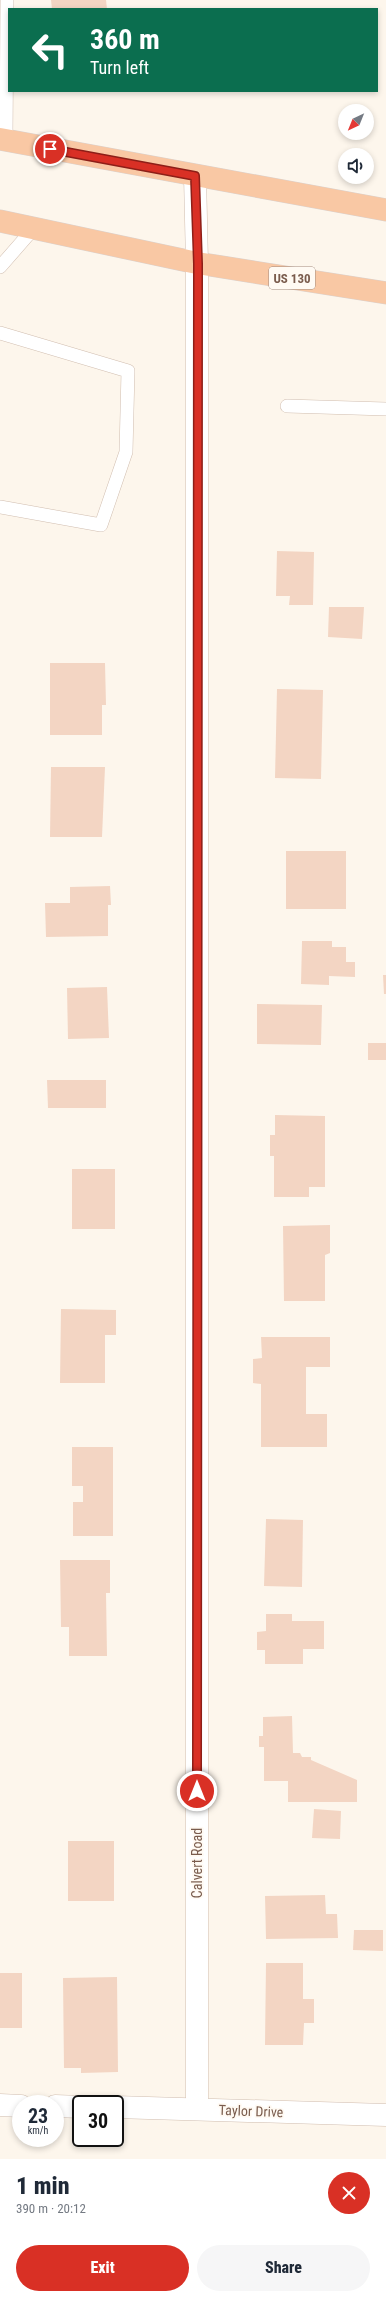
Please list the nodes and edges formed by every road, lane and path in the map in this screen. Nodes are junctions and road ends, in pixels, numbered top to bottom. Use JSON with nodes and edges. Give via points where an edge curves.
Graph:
{"nodes":[{"id":1,"x":7,"y":0,"type":"edge"},
{"id":2,"x":4,"y":26,"type":"edge"},
{"id":3,"x":3,"y":140,"type":"edge"},
{"id":4,"x":195,"y":176,"type":"junction"},
{"id":5,"x":386,"y":210,"type":"edge"},
{"id":6,"x":0,"y":220,"type":"edge"},
{"id":7,"x":34,"y":228,"type":"junction"},
{"id":8,"x":198,"y":264,"type":"junction"},
{"id":9,"x":0,"y":267,"type":"edge"},
{"id":10,"x":386,"y":293,"type":"edge"},
{"id":11,"x":0,"y":333,"type":"edge"},
{"id":12,"x":287,"y":406,"type":"dead end"},
{"id":13,"x":386,"y":409,"type":"edge"},
{"id":14,"x":0,"y":507,"type":"edge"},
{"id":15,"x":0,"y":2105,"type":"edge"},
{"id":16,"x":12,"y":2106,"type":"edge"},
{"id":17,"x":124,"y":2108,"type":"edge"},
{"id":18,"x":197,"y":2109,"type":"junction"},
{"id":19,"x":386,"y":2115,"type":"edge"}],
"edges":[{"from":1,"to":2,"type":"lane"},
{"from":2,"to":3,"type":"lane"},
{"from":3,"to":4,"type":"highway"},
{"from":4,"to":5,"type":"highway"},
{"from":4,"to":8,"type":"street","name":"Calvert Road"},
{"from":6,"to":7,"type":"highway","number":"US 130"},
{"from":7,"to":8,"type":"highway","number":"US 130"},
{"from":7,"to":9,"type":"lane"},
{"from":8,"to":10,"type":"highway","number":"US 130"},
{"from":8,"to":18,"type":"street","name":"Calvert Road"},
{"from":11,"to":14,"type":"lane","via":[[128,371],[126,452],[101,525]]},
{"from":12,"to":13,"type":"lane"},
{"from":15,"to":16,"type":"street"},
{"from":17,"to":18,"type":"street","name":"Taylor Drive"},
{"from":18,"to":19,"type":"street","name":"Taylor Drive"}]}
